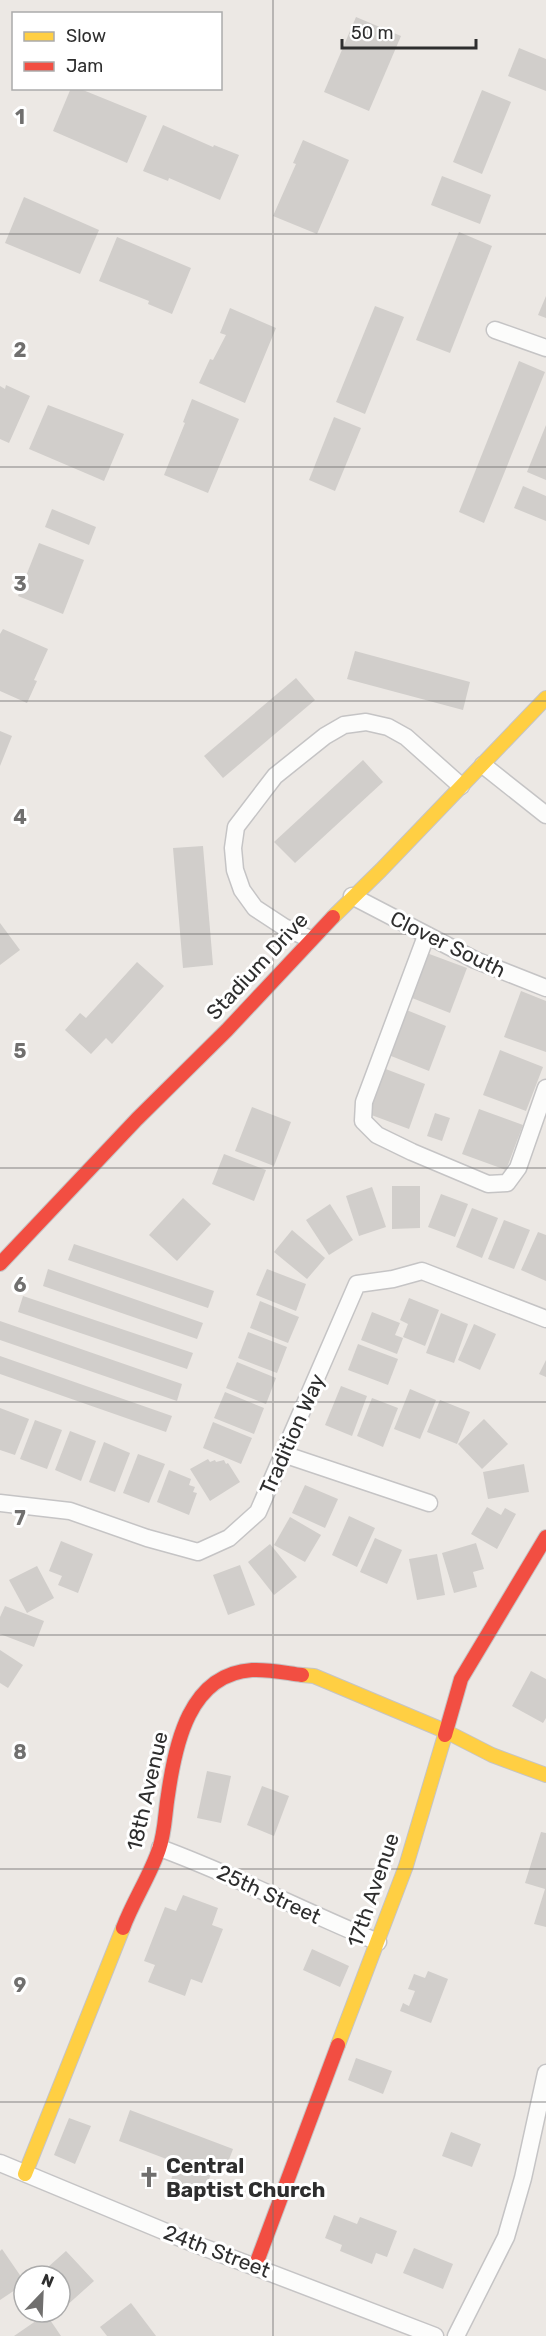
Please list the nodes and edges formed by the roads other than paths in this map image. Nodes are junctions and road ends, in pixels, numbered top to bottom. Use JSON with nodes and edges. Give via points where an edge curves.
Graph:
{"nodes":[{"id":1,"x":495,"y":330,"type":"dead end"},
{"id":2,"x":546,"y":348,"type":"edge"},
{"id":3,"x":546,"y":698,"type":"edge"},
{"id":4,"x":483,"y":765,"type":"junction"},
{"id":5,"x":461,"y":786,"type":"junction"},
{"id":6,"x":546,"y":814,"type":"edge"},
{"id":7,"x":352,"y":896,"type":"junction"},
{"id":8,"x":426,"y":936,"type":"junction"},
{"id":9,"x":310,"y":939,"type":"junction"},
{"id":10,"x":546,"y":988,"type":"edge"},
{"id":11,"x":546,"y":1089,"type":"edge"},
{"id":12,"x":0,"y":1264,"type":"edge"},
{"id":13,"x":546,"y":1319,"type":"edge"},
{"id":14,"x":283,"y":1454,"type":"junction"},
{"id":15,"x":0,"y":1503,"type":"edge"},
{"id":16,"x":429,"y":1503,"type":"dead end"},
{"id":17,"x":546,"y":1537,"type":"edge"},
{"id":18,"x":444,"y":1731,"type":"junction"},
{"id":19,"x":546,"y":1775,"type":"edge"},
{"id":20,"x":160,"y":1848,"type":"junction"},
{"id":21,"x":378,"y":1942,"type":"junction"},
{"id":22,"x":546,"y":2073,"type":"edge"},
{"id":23,"x":0,"y":2163,"type":"edge"},
{"id":24,"x":25,"y":2174,"type":"junction"},
{"id":25,"x":255,"y":2267,"type":"junction"},
{"id":26,"x":435,"y":2336,"type":"edge"},
{"id":27,"x":456,"y":2336,"type":"edge"}],
"edges":[{"from":1,"to":2,"type":"street"},
{"from":3,"to":4,"type":"street","name":"Stadium Drive"},
{"from":4,"to":5,"type":"street","name":"Stadium Drive"},
{"from":4,"to":6,"type":"street"},
{"from":5,"to":7,"type":"street","name":"Stadium Drive"},
{"from":5,"to":9,"type":"street","via":[[406,737],[388,727],[366,722],[344,725],[325,736],[275,776],[236,827],[235,870],[242,890],[255,908]]},
{"from":7,"to":8,"type":"street","name":"Clover South"},
{"from":7,"to":9,"type":"street","name":"Stadium Drive"},
{"from":8,"to":10,"type":"street","name":"Clover South"},
{"from":8,"to":11,"type":"street","via":[[364,1102],[363,1120],[376,1135],[412,1152],[488,1184],[507,1183],[518,1168]]},
{"from":9,"to":12,"type":"street","name":"Stadium Drive"},
{"from":13,"to":14,"type":"street","name":"Tradition Way","via":[[422,1271],[357,1284]]},
{"from":14,"to":15,"type":"street","name":"Tradition Way","via":[[258,1512],[229,1538],[198,1552],[70,1511]]},
{"from":14,"to":16,"type":"street"},
{"from":17,"to":18,"type":"street","name":"17th Avenue","via":[[461,1679]]},
{"from":18,"to":19,"type":"street","name":"18th Avenue","via":[[492,1755]]},
{"from":18,"to":20,"type":"street","name":"18th Avenue","via":[[314,1676],[252,1670],[231,1675],[212,1686],[184,1720],[173,1761]]},
{"from":18,"to":21,"type":"street","name":"17th Avenue","via":[[406,1866]]},
{"from":20,"to":21,"type":"street","name":"25th Street","via":[[214,1868]]},
{"from":20,"to":24,"type":"street","name":"18th Avenue","via":[[129,1912]]},
{"from":21,"to":25,"type":"street","name":"17th Avenue"},
{"from":22,"to":27,"type":"street","via":[[506,2237]]},
{"from":23,"to":24,"type":"street","name":"24th Street"},
{"from":24,"to":25,"type":"street","name":"24th Street"},
{"from":25,"to":26,"type":"street","name":"24th Street"}]}
